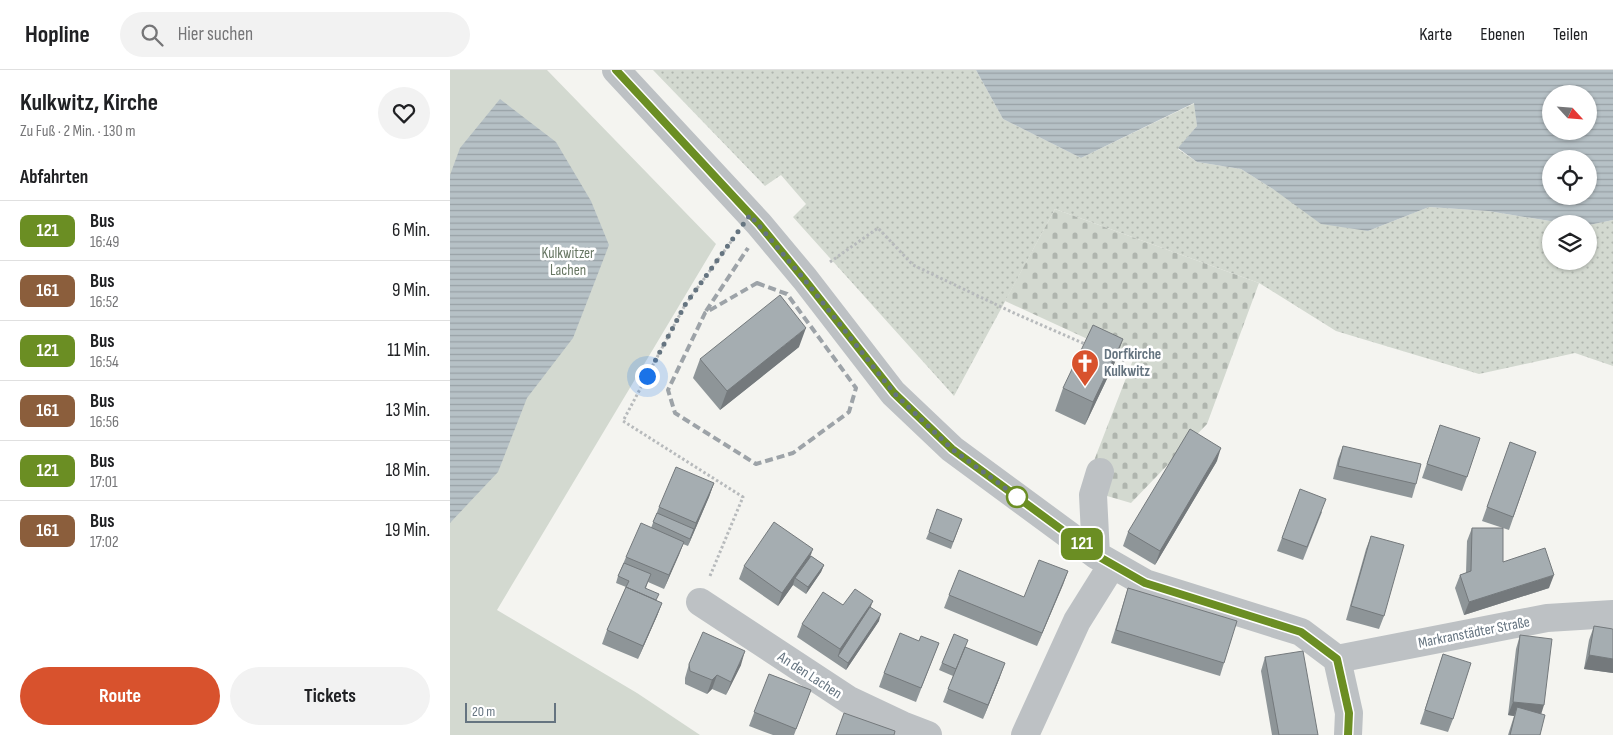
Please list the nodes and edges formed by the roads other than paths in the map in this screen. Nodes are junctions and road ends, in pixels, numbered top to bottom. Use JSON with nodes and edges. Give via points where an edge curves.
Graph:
{"nodes":[{"id":1,"x":616,"y":70,"type":"edge"},
{"id":2,"x":1100,"y":472,"type":"dead end"},
{"id":3,"x":1104,"y":560,"type":"junction"},
{"id":4,"x":700,"y":602,"type":"road end"},
{"id":5,"x":1613,"y":614,"type":"edge"},
{"id":6,"x":1337,"y":659,"type":"junction"},
{"id":7,"x":928,"y":735,"type":"edge"},
{"id":8,"x":1025,"y":735,"type":"edge"},
{"id":9,"x":1348,"y":735,"type":"edge"}],
"edges":[{"from":1,"to":3,"type":"street","via":[[750,215],[894,393],[952,449]]},
{"from":2,"to":3,"type":"street","via":[[1093,495]]},
{"from":3,"to":6,"type":"street","via":[[1145,583],[1301,632]]},
{"from":3,"to":8,"type":"street"},
{"from":4,"to":7,"type":"street","name":"An den Lachen","via":[[849,700]]},
{"from":5,"to":6,"type":"street","name":"Markranstädter Straße","via":[[1547,618]]},
{"from":6,"to":9,"type":"street","via":[[1349,713]]}]}
